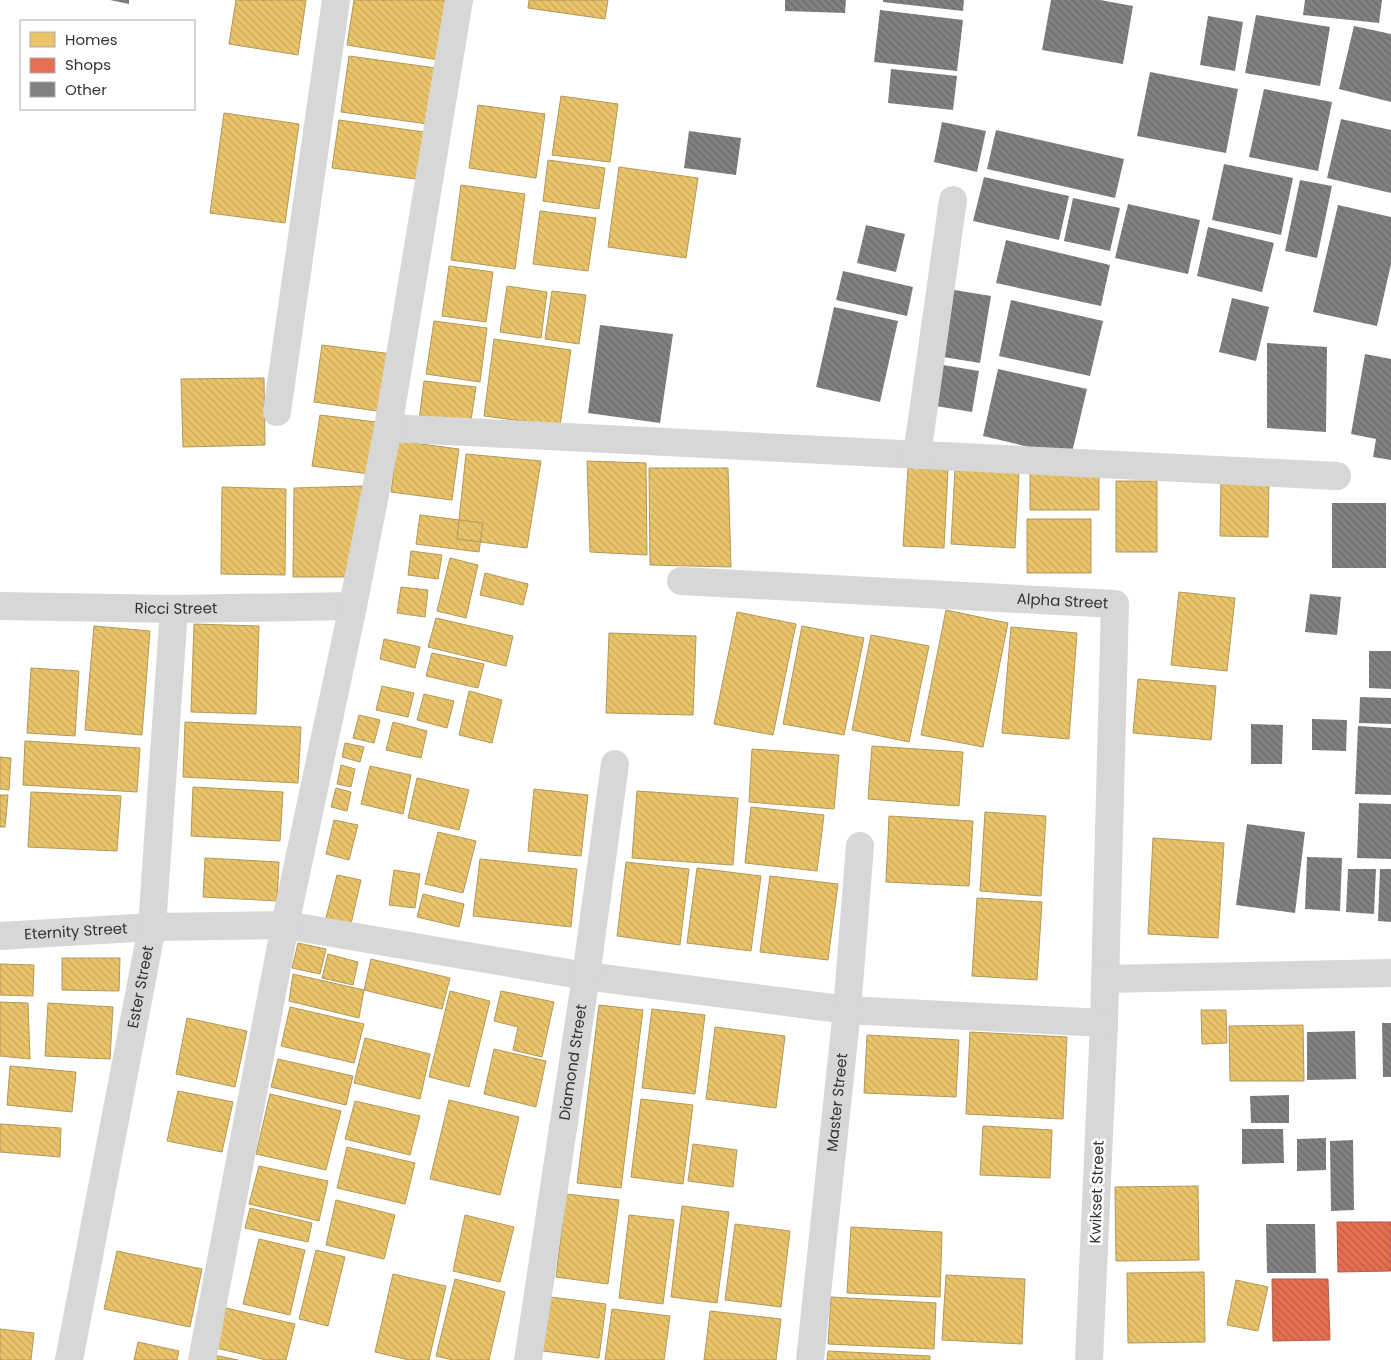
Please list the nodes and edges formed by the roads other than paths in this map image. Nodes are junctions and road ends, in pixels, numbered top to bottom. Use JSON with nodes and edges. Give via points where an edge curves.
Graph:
{"nodes":[{"id":1,"x":336,"y":0,"type":"edge"},
{"id":2,"x":459,"y":0,"type":"edge"},
{"id":3,"x":953,"y":200,"type":"dead end"},
{"id":4,"x":277,"y":412,"type":"dead end"},
{"id":5,"x":388,"y":428,"type":"junction"},
{"id":6,"x":917,"y":455,"type":"junction"},
{"id":7,"x":1337,"y":476,"type":"dead end"},
{"id":8,"x":681,"y":582,"type":"dead end"},
{"id":9,"x":0,"y":606,"type":"edge"},
{"id":10,"x":353,"y":606,"type":"junction"},
{"id":11,"x":174,"y":609,"type":"junction"},
{"id":12,"x":615,"y":764,"type":"dead end"},
{"id":13,"x":860,"y":846,"type":"dead end"},
{"id":14,"x":285,"y":925,"type":"junction"},
{"id":15,"x":152,"y":927,"type":"junction"},
{"id":16,"x":0,"y":936,"type":"edge"},
{"id":17,"x":1391,"y":973,"type":"edge"},
{"id":18,"x":586,"y":976,"type":"junction"},
{"id":19,"x":1105,"y":979,"type":"junction"},
{"id":20,"x":847,"y":1010,"type":"junction"},
{"id":21,"x":1104,"y":1023,"type":"junction"},
{"id":22,"x":69,"y":1360,"type":"edge"},
{"id":23,"x":202,"y":1360,"type":"edge"},
{"id":24,"x":528,"y":1360,"type":"edge"},
{"id":25,"x":810,"y":1360,"type":"edge"},
{"id":26,"x":1090,"y":1360,"type":"edge"}],
"edges":[{"from":1,"to":4,"type":"street"},
{"from":2,"to":5,"type":"street"},
{"from":3,"to":6,"type":"street"},
{"from":5,"to":6,"type":"street"},
{"from":5,"to":10,"type":"street"},
{"from":6,"to":7,"type":"street"},
{"from":8,"to":19,"type":"street","name":"Alpha Street","via":[[1115,604]]},
{"from":9,"to":11,"type":"street","name":"Ricci Street"},
{"from":10,"to":11,"type":"street","name":"Ricci Street"},
{"from":10,"to":14,"type":"street"},
{"from":11,"to":15,"type":"street","name":"Ester Street"},
{"from":12,"to":18,"type":"street","name":"Diamond Street"},
{"from":13,"to":20,"type":"street","name":"Master Street"},
{"from":14,"to":15,"type":"street","name":"Eternity Street"},
{"from":14,"to":18,"type":"street","name":"Eternity Street"},
{"from":14,"to":23,"type":"street"},
{"from":15,"to":16,"type":"street","name":"Eternity Street"},
{"from":15,"to":22,"type":"street","name":"Ester Street"},
{"from":17,"to":19,"type":"street"},
{"from":18,"to":20,"type":"street","name":"Eternity Street"},
{"from":18,"to":24,"type":"street","name":"Diamond Street"},
{"from":19,"to":21,"type":"street","name":"Alpha Street"},
{"from":20,"to":21,"type":"street","name":"Eternity Street"},
{"from":20,"to":25,"type":"street","name":"Master Street"},
{"from":21,"to":26,"type":"street","name":"Kwikset Street"}]}
